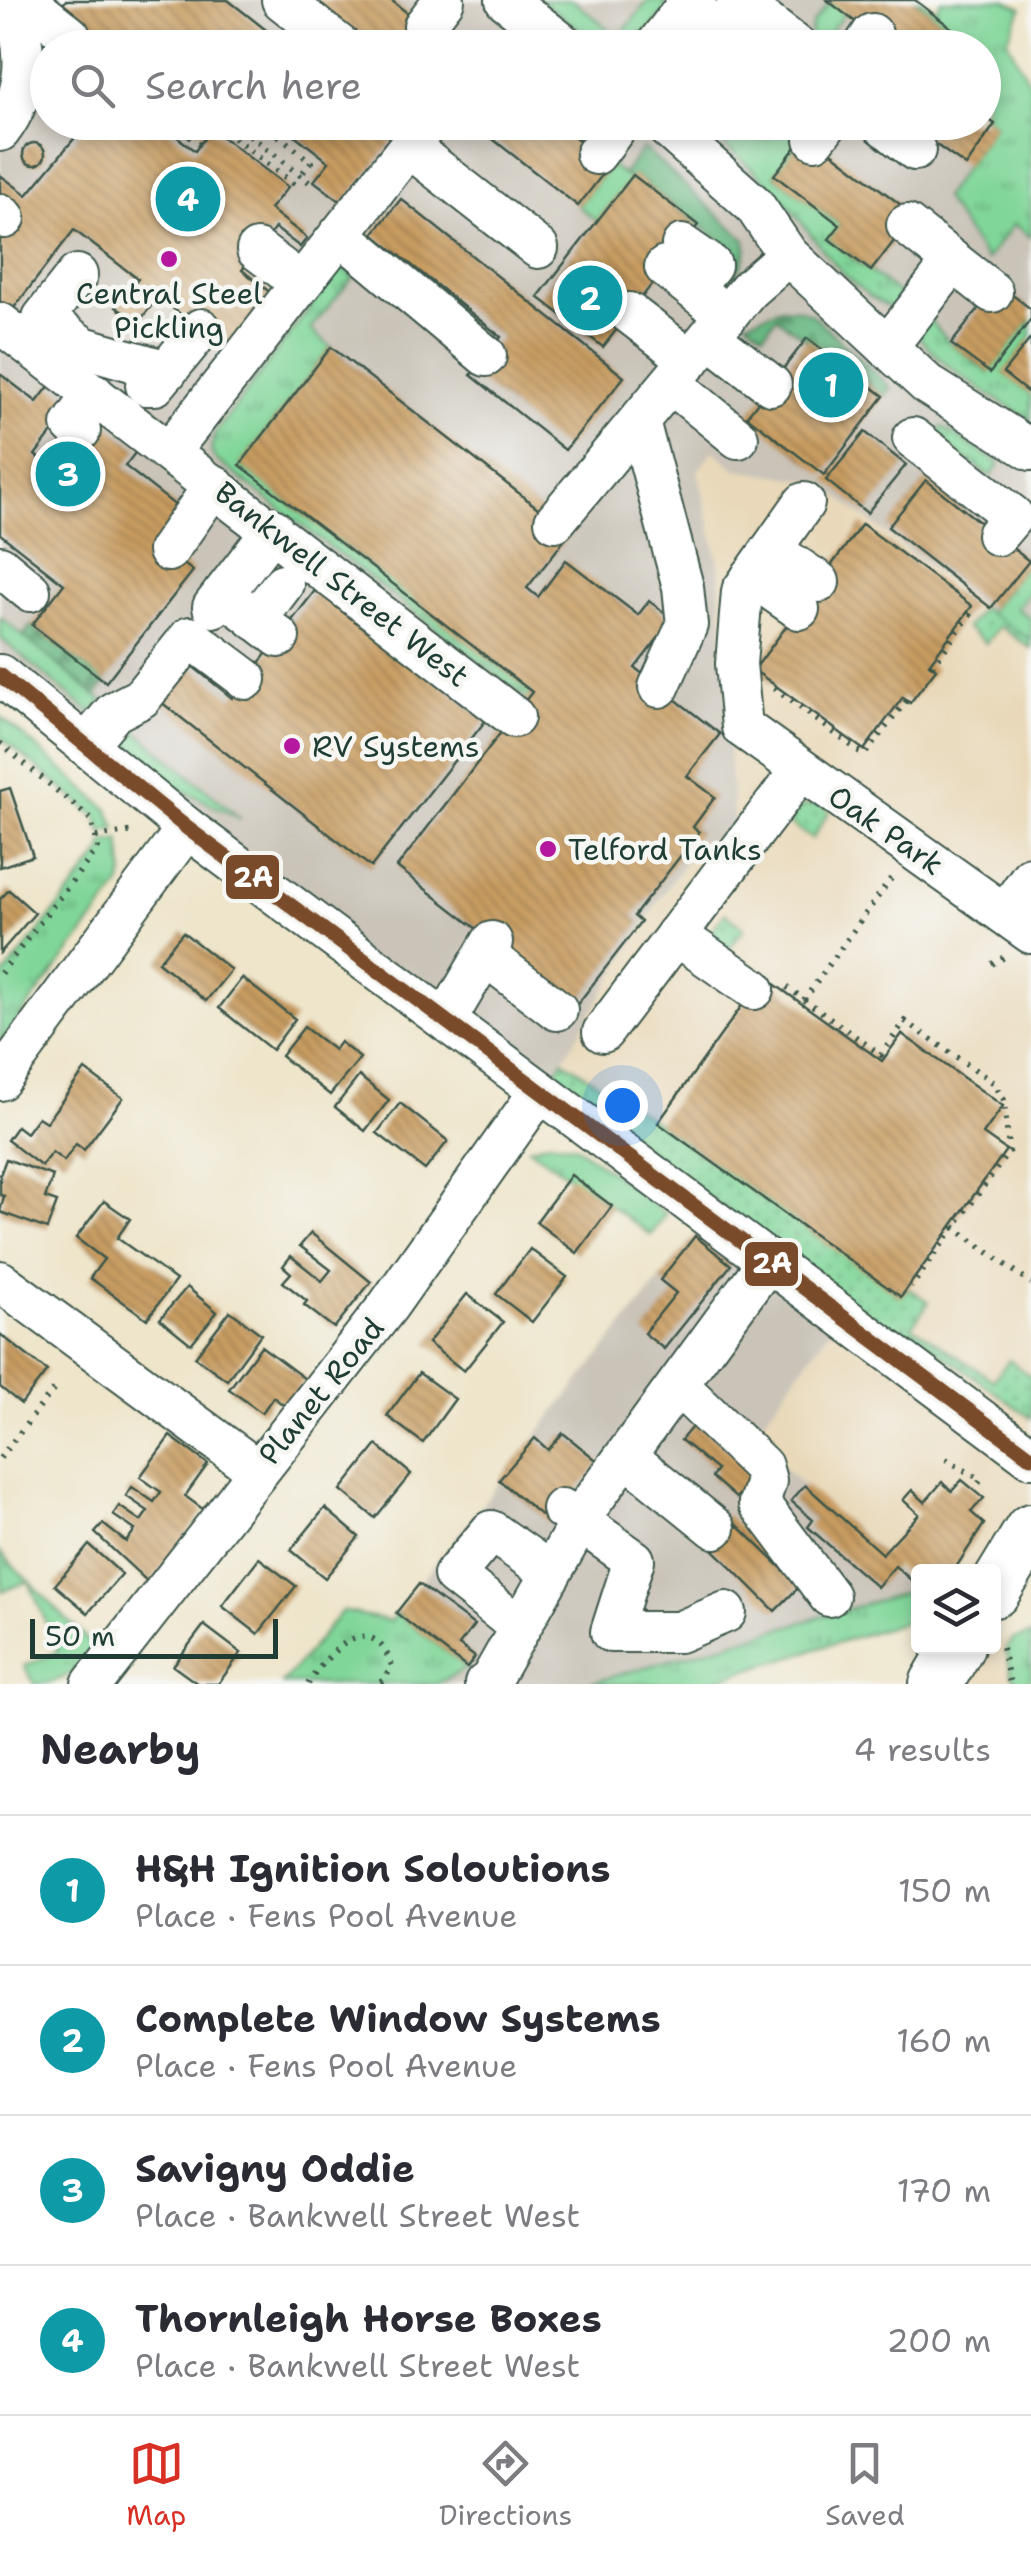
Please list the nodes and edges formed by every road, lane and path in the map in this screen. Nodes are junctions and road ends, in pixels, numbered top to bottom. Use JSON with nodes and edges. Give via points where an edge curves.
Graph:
{"nodes":[{"id":1,"x":282,"y":0,"type":"edge"},
{"id":2,"x":690,"y":2,"type":"edge"},
{"id":3,"x":11,"y":8,"type":"edge"},
{"id":4,"x":752,"y":16,"type":"edge"},
{"id":5,"x":62,"y":30,"type":"edge"},
{"id":6,"x":320,"y":30,"type":"edge"},
{"id":7,"x":668,"y":30,"type":"edge"},
{"id":8,"x":30,"y":65,"type":"edge"},
{"id":9,"x":30,"y":87,"type":"edge"},
{"id":10,"x":0,"y":131,"type":"edge"},
{"id":11,"x":194,"y":140,"type":"edge"},
{"id":12,"x":237,"y":140,"type":"edge"},
{"id":13,"x":255,"y":140,"type":"edge"},
{"id":14,"x":284,"y":140,"type":"edge"},
{"id":15,"x":680,"y":140,"type":"edge"},
{"id":16,"x":902,"y":140,"type":"edge"},
{"id":17,"x":199,"y":144,"type":"dead end"},
{"id":18,"x":915,"y":150,"type":"dead end"},
{"id":19,"x":394,"y":159,"type":"edge"},
{"id":20,"x":300,"y":176,"type":"junction"},
{"id":21,"x":309,"y":182,"type":"dead end"},
{"id":22,"x":296,"y":185,"type":"dead end"},
{"id":23,"x":906,"y":225,"type":"dead end"},
{"id":24,"x":340,"y":234,"type":"junction"},
{"id":25,"x":538,"y":248,"type":"dead end"},
{"id":26,"x":257,"y":250,"type":"dead end"},
{"id":27,"x":788,"y":255,"type":"junction"},
{"id":28,"x":680,"y":267,"type":"dead end"},
{"id":29,"x":77,"y":275,"type":"dead end"},
{"id":30,"x":301,"y":284,"type":"junction"},
{"id":31,"x":629,"y":313,"type":"dead end"},
{"id":32,"x":200,"y":329,"type":"dead end"},
{"id":33,"x":5,"y":337,"type":"edge"},
{"id":34,"x":704,"y":343,"type":"junction"},
{"id":35,"x":887,"y":347,"type":"junction"},
{"id":36,"x":486,"y":356,"type":"dead end"},
{"id":37,"x":167,"y":371,"type":"junction"},
{"id":38,"x":778,"y":376,"type":"dead end"},
{"id":39,"x":949,"y":399,"type":"junction"},
{"id":40,"x":84,"y":402,"type":"junction"},
{"id":41,"x":639,"y":421,"type":"junction"},
{"id":42,"x":738,"y":438,"type":"dead end"},
{"id":43,"x":170,"y":451,"type":"junction"},
{"id":44,"x":1031,"y":452,"type":"edge"},
{"id":45,"x":214,"y":484,"type":"junction"},
{"id":46,"x":804,"y":503,"type":"dead end"},
{"id":47,"x":556,"y":521,"type":"dead end"},
{"id":48,"x":273,"y":529,"type":"junction"},
{"id":49,"x":168,"y":551,"type":"dead end"},
{"id":50,"x":762,"y":563,"type":"junction"},
{"id":51,"x":283,"y":584,"type":"dead end"},
{"id":52,"x":809,"y":596,"type":"dead end"},
{"id":53,"x":976,"y":607,"type":"dead end"},
{"id":54,"x":932,"y":666,"type":"dead end"},
{"id":55,"x":0,"y":675,"type":"edge"},
{"id":56,"x":246,"y":679,"type":"dead end"},
{"id":57,"x":659,"y":687,"type":"dead end"},
{"id":58,"x":773,"y":687,"type":"dead end"},
{"id":59,"x":907,"y":700,"type":"dead end"},
{"id":60,"x":514,"y":717,"type":"dead end"},
{"id":61,"x":0,"y":743,"type":"edge"},
{"id":62,"x":86,"y":745,"type":"junction"},
{"id":63,"x":801,"y":770,"type":"junction"},
{"id":64,"x":187,"y":828,"type":"junction"},
{"id":65,"x":912,"y":849,"type":"junction"},
{"id":66,"x":1031,"y":876,"type":"edge"},
{"id":67,"x":1018,"y":924,"type":"edge"},
{"id":68,"x":676,"y":936,"type":"junction"},
{"id":69,"x":0,"y":974,"type":"edge"},
{"id":70,"x":765,"y":984,"type":"joint"},
{"id":71,"x":804,"y":1000,"type":"junction"},
{"id":72,"x":557,"y":1010,"type":"dead end"},
{"id":73,"x":446,"y":1020,"type":"junction"},
{"id":74,"x":603,"y":1032,"type":"dead end"},
{"id":75,"x":0,"y":1080,"type":"edge"},
{"id":76,"x":540,"y":1091,"type":"junction"},
{"id":77,"x":954,"y":1227,"type":"junction"},
{"id":78,"x":768,"y":1261,"type":"junction"},
{"id":79,"x":0,"y":1281,"type":"edge"},
{"id":80,"x":1031,"y":1283,"type":"edge"},
{"id":81,"x":911,"y":1287,"type":"dead end"},
{"id":82,"x":679,"y":1386,"type":"junction"},
{"id":83,"x":54,"y":1388,"type":"dead end"},
{"id":84,"x":626,"y":1456,"type":"junction"},
{"id":85,"x":1031,"y":1457,"type":"edge"},
{"id":86,"x":0,"y":1458,"type":"edge"},
{"id":87,"x":946,"y":1459,"type":"dead end"},
{"id":88,"x":257,"y":1470,"type":"junction"},
{"id":89,"x":973,"y":1489,"type":"dead end"},
{"id":90,"x":582,"y":1501,"type":"junction"},
{"id":91,"x":714,"y":1528,"type":"dead end"},
{"id":92,"x":551,"y":1573,"type":"junction"},
{"id":93,"x":828,"y":1596,"type":"dead end"},
{"id":94,"x":726,"y":1612,"type":"dead end"},
{"id":95,"x":520,"y":1627,"type":"junction"},
{"id":96,"x":999,"y":1654,"type":"edge"},
{"id":97,"x":92,"y":1684,"type":"edge"},
{"id":98,"x":308,"y":1684,"type":"edge"},
{"id":99,"x":376,"y":1684,"type":"edge"},
{"id":100,"x":485,"y":1684,"type":"edge"},
{"id":101,"x":1010,"y":1684,"type":"edge"}],
"edges":[{"from":1,"to":6,"type":"street"},
{"from":2,"to":4,"type":"street"},
{"from":2,"to":7,"type":"street"},
{"from":3,"to":5,"type":"street","via":[[35,8]]},
{"from":3,"to":8,"type":"street"},
{"from":9,"to":10,"type":"street"},
{"from":11,"to":17,"type":"path"},
{"from":12,"to":22,"type":"path"},
{"from":13,"to":20,"type":"path"},
{"from":14,"to":20,"type":"path","via":[[311,162]]},
{"from":15,"to":27,"type":"street","via":[[754,205]]},
{"from":16,"to":18,"type":"street"},
{"from":19,"to":24,"type":"street"},
{"from":19,"to":25,"type":"street"},
{"from":20,"to":21,"type":"path"},
{"from":23,"to":35,"type":"street","via":[[983,274]]},
{"from":24,"to":30,"type":"street"},
{"from":24,"to":36,"type":"street"},
{"from":26,"to":30,"type":"street"},
{"from":27,"to":34,"type":"street"},
{"from":27,"to":35,"type":"street"},
{"from":28,"to":34,"type":"street"},
{"from":29,"to":37,"type":"street","via":[[44,318],[83,347]]},
{"from":30,"to":43,"type":"street"},
{"from":31,"to":34,"type":"street"},
{"from":32,"to":37,"type":"street"},
{"from":33,"to":40,"type":"street","name":"Bankwell Street West"},
{"from":34,"to":38,"type":"street"},
{"from":34,"to":41,"type":"street"},
{"from":34,"to":42,"type":"street"},
{"from":35,"to":39,"type":"street"},
{"from":37,"to":40,"type":"street","via":[[156,385]]},
{"from":39,"to":44,"type":"street"},
{"from":39,"to":44,"type":"street","via":[[904,447],[987,512]]},
{"from":40,"to":43,"type":"street","name":"Bankwell Street West"},
{"from":41,"to":47,"type":"street"},
{"from":41,"to":57,"type":"street","via":[[687,625]]},
{"from":43,"to":45,"type":"street","name":"Bankwell Street West"},
{"from":45,"to":48,"type":"street","name":"Bankwell Street West"},
{"from":45,"to":49,"type":"street"},
{"from":46,"to":50,"type":"street"},
{"from":48,"to":51,"type":"street","via":[[218,601],[267,628]]},
{"from":48,"to":60,"type":"street","name":"Bankwell Street West"},
{"from":50,"to":52,"type":"street"},
{"from":50,"to":63,"type":"street","name":"Oak Park","via":[[742,591],[742,727]]},
{"from":53,"to":54,"type":"path"},
{"from":55,"to":62,"type":"street"},
{"from":56,"to":62,"type":"street","via":[[190,636],[140,698],[114,712]]},
{"from":58,"to":59,"type":"path","via":[[864,755]]},
{"from":61,"to":69,"type":"path","via":[[91,820],[98,848]]},
{"from":62,"to":64,"type":"street"},
{"from":63,"to":65,"type":"street","name":"Oak Park"},
{"from":63,"to":68,"type":"street"},
{"from":64,"to":73,"type":"street"},
{"from":64,"to":75,"type":"street"},
{"from":65,"to":67,"type":"street","name":"Oak Park"},
{"from":65,"to":71,"type":"path"},
{"from":66,"to":67,"type":"street"},
{"from":68,"to":70,"type":"street"},
{"from":68,"to":74,"type":"street"},
{"from":70,"to":71,"type":"path"},
{"from":71,"to":77,"type":"path","via":[[881,1055],[905,1021],[994,1083],[1004,1100],[1010,1151]]},
{"from":72,"to":73,"type":"street","via":[[488,948]]},
{"from":73,"to":76,"type":"street"},
{"from":76,"to":78,"type":"street"},
{"from":76,"to":88,"type":"street","name":"Planet Road","via":[[388,1306]]},
{"from":77,"to":80,"type":"path"},
{"from":77,"to":81,"type":"path"},
{"from":78,"to":82,"type":"street"},
{"from":78,"to":85,"type":"street"},
{"from":79,"to":88,"type":"street"},
{"from":82,"to":84,"type":"street"},
{"from":82,"to":93,"type":"street","via":[[762,1466],[766,1481],[759,1503]]},
{"from":83,"to":86,"type":"path"},
{"from":84,"to":90,"type":"street"},
{"from":84,"to":91,"type":"street"},
{"from":87,"to":89,"type":"path","via":[[981,1480]]},
{"from":88,"to":97,"type":"street","name":"Planet Road"},
{"from":90,"to":92,"type":"street"},
{"from":90,"to":94,"type":"street","via":[[634,1560],[611,1632],[679,1632]]},
{"from":92,"to":95,"type":"street"},
{"from":92,"to":95,"type":"street","via":[[491,1530],[454,1575]]},
{"from":95,"to":100,"type":"street"},
{"from":96,"to":101,"type":"path"},
{"from":98,"to":99,"type":"path","via":[[340,1643],[356,1638],[386,1650],[392,1666]]}]}
